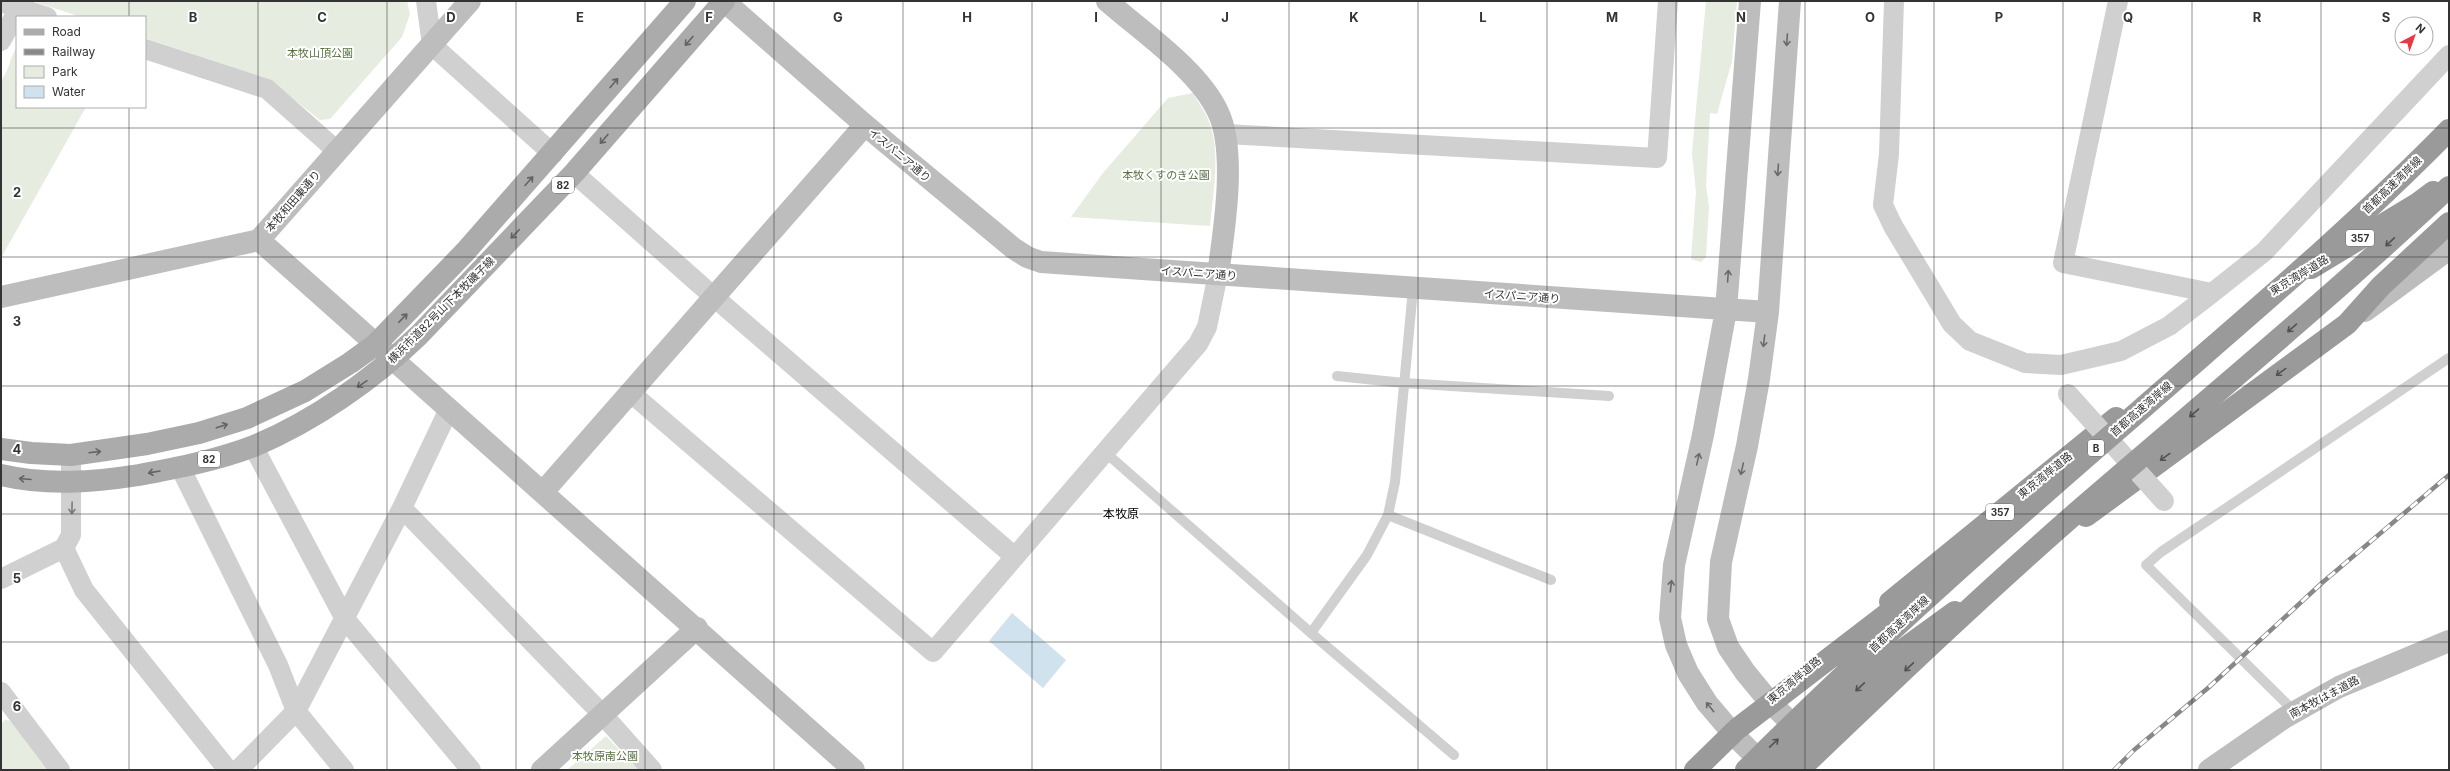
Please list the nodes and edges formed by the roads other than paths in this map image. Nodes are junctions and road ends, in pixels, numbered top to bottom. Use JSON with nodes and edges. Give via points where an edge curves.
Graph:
{"nodes":[{"id":1,"x":426,"y":1,"type":"edge"},
{"id":2,"x":470,"y":1,"type":"edge"},
{"id":3,"x":685,"y":1,"type":"edge"},
{"id":4,"x":724,"y":1,"type":"edge"},
{"id":5,"x":1107,"y":1,"type":"edge"},
{"id":6,"x":1668,"y":1,"type":"edge"},
{"id":7,"x":1750,"y":1,"type":"edge"},
{"id":8,"x":1790,"y":1,"type":"edge"},
{"id":9,"x":1894,"y":1,"type":"edge"},
{"id":10,"x":2118,"y":1,"type":"edge"},
{"id":11,"x":10,"y":5,"type":"edge"},
{"id":12,"x":44,"y":16,"type":"edge"},
{"id":13,"x":1,"y":41,"type":"edge"},
{"id":14,"x":432,"y":45,"type":"junction"},
{"id":15,"x":146,"y":49,"type":"edge"},
{"id":16,"x":2449,"y":55,"type":"edge"},
{"id":17,"x":865,"y":126,"type":"junction"},
{"id":18,"x":2449,"y":129,"type":"edge"},
{"id":19,"x":1226,"y":134,"type":"junction"},
{"id":20,"x":337,"y":151,"type":"junction"},
{"id":21,"x":553,"y":154,"type":"junction"},
{"id":22,"x":574,"y":173,"type":"junction"},
{"id":23,"x":2449,"y":180,"type":"edge"},
{"id":24,"x":2449,"y":187,"type":"edge"},
{"id":25,"x":2449,"y":223,"type":"edge"},
{"id":26,"x":259,"y":240,"type":"junction"},
{"id":27,"x":2449,"y":249,"type":"edge"},
{"id":28,"x":1218,"y":274,"type":"junction"},
{"id":29,"x":1412,"y":289,"type":"junction"},
{"id":30,"x":2212,"y":293,"type":"junction"},
{"id":31,"x":2269,"y":293,"type":"junction"},
{"id":32,"x":1,"y":297,"type":"edge"},
{"id":33,"x":714,"y":297,"type":"junction"},
{"id":34,"x":1726,"y":310,"type":"junction"},
{"id":35,"x":1768,"y":312,"type":"junction"},
{"id":36,"x":2347,"y":324,"type":"junction"},
{"id":37,"x":375,"y":345,"type":"junction"},
{"id":38,"x":2449,"y":358,"type":"edge"},
{"id":39,"x":393,"y":360,"type":"junction"},
{"id":40,"x":1337,"y":376,"type":"dead end"},
{"id":41,"x":1404,"y":383,"type":"junction"},
{"id":42,"x":631,"y":393,"type":"junction"},
{"id":43,"x":2068,"y":394,"type":"dead end"},
{"id":44,"x":1609,"y":396,"type":"dead end"},
{"id":45,"x":449,"y":409,"type":"junction"},
{"id":46,"x":253,"y":446,"type":"junction"},
{"id":47,"x":1,"y":449,"type":"edge"},
{"id":48,"x":1106,"y":453,"type":"junction"},
{"id":49,"x":71,"y":455,"type":"junction"},
{"id":50,"x":180,"y":467,"type":"junction"},
{"id":51,"x":1,"y":475,"type":"edge"},
{"id":52,"x":72,"y":483,"type":"junction"},
{"id":53,"x":2048,"y":490,"type":"junction"},
{"id":54,"x":543,"y":492,"type":"junction"},
{"id":55,"x":2164,"y":501,"type":"dead end"},
{"id":56,"x":402,"y":508,"type":"junction"},
{"id":57,"x":1388,"y":515,"type":"junction"},
{"id":58,"x":64,"y":548,"type":"junction"},
{"id":59,"x":1015,"y":557,"type":"junction"},
{"id":60,"x":1,"y":579,"type":"edge"},
{"id":61,"x":1551,"y":580,"type":"dead end"},
{"id":62,"x":345,"y":619,"type":"junction"},
{"id":63,"x":697,"y":628,"type":"junction"},
{"id":64,"x":1311,"y":633,"type":"junction"},
{"id":65,"x":2449,"y":641,"type":"edge"},
{"id":66,"x":1,"y":692,"type":"edge"},
{"id":67,"x":1768,"y":700,"type":"junction"},
{"id":68,"x":296,"y":711,"type":"junction"},
{"id":69,"x":2295,"y":712,"type":"junction"},
{"id":70,"x":8,"y":715,"type":"edge"},
{"id":71,"x":603,"y":715,"type":"junction"},
{"id":72,"x":1735,"y":736,"type":"junction"},
{"id":73,"x":1806,"y":738,"type":"junction"},
{"id":74,"x":1454,"y":755,"type":"dead end"},
{"id":75,"x":60,"y":770,"type":"edge"},
{"id":76,"x":228,"y":770,"type":"edge"},
{"id":77,"x":238,"y":770,"type":"edge"},
{"id":78,"x":344,"y":770,"type":"edge"},
{"id":79,"x":471,"y":770,"type":"edge"},
{"id":80,"x":542,"y":770,"type":"edge"},
{"id":81,"x":652,"y":770,"type":"edge"},
{"id":82,"x":854,"y":770,"type":"edge"},
{"id":83,"x":1695,"y":770,"type":"edge"},
{"id":84,"x":1701,"y":770,"type":"edge"},
{"id":85,"x":1746,"y":770,"type":"edge"},
{"id":86,"x":1769,"y":770,"type":"edge"},
{"id":87,"x":1774,"y":770,"type":"edge"},
{"id":88,"x":1799,"y":770,"type":"edge"},
{"id":89,"x":2209,"y":770,"type":"edge"}],
"edges":[{"from":1,"to":14,"type":"street"},
{"from":2,"to":14,"type":"street","name":"本牧和田東通り"},
{"from":21,"to":3,"type":"main road","name":"横浜市道82号山下本牧磯子線","number":"82","one_way":true},
{"from":4,"to":17,"type":"street","name":"イスパニア通り"},
{"from":4,"to":22,"type":"main road","name":"横浜市道82号山下本牧磯子線","number":"82","one_way":true},
{"from":5,"to":19,"type":"street","via":[[1189,72],[1206,92],[1218,112]]},
{"from":6,"to":19,"type":"street","via":[[1657,158]]},
{"from":34,"to":7,"type":"street","one_way":true},
{"from":8,"to":35,"type":"street","one_way":true},
{"from":9,"to":30,"type":"street","via":[[1889,154],[1883,205],[1952,324],[1970,341],[2025,363],[2061,365],[2121,351],[2169,326]]},
{"from":10,"to":30,"type":"street","via":[[2063,263]]},
{"from":11,"to":12,"type":"street"},
{"from":11,"to":13,"type":"street"},
{"from":14,"to":20,"type":"street","name":"本牧和田東通り"},
{"from":14,"to":21,"type":"street"},
{"from":15,"to":20,"type":"street","via":[[267,89]]},
{"from":16,"to":30,"type":"street","via":[[2264,252]]},
{"from":17,"to":28,"type":"street","name":"イスパニア通り","via":[[1027,257],[1053,264]]},
{"from":17,"to":33,"type":"street"},
{"from":18,"to":31,"type":"street","via":[[2366,210]]},
{"from":18,"to":53,"type":"highway","name":"首都高速湾岸線","number":"B","bridge":true,"via":[[2376,202],[2306,266]]},
{"from":19,"to":28,"type":"street","via":[[1227,166]]},
{"from":20,"to":26,"type":"street","name":"本牧和田東通り"},
{"from":37,"to":21,"type":"main road","name":"横浜市道82号山下本牧磯子線","number":"82","one_way":true,"via":[[465,252]]},
{"from":22,"to":33,"type":"street"},
{"from":22,"to":39,"type":"main road","name":"横浜市道82号山下本牧磯子線","number":"82","one_way":true},
{"from":23,"to":31,"type":"highway","name":"東京湾岸道路","number":"357","via":[[2417,204]]},
{"from":24,"to":88,"type":"highway","one_way":true,"bridge":true,"via":[[2328,298],[2075,515]]},
{"from":25,"to":36,"type":"highway","via":[[2382,286]]},
{"from":26,"to":32,"type":"street","name":"本牧和田東通り"},
{"from":26,"to":37,"type":"street"},
{"from":27,"to":36,"type":"street"},
{"from":28,"to":29,"type":"street","name":"イスパニア通り"},
{"from":28,"to":48,"type":"street","via":[[1207,328],[1198,344]]},
{"from":29,"to":34,"type":"street","name":"イスパニア通り"},
{"from":29,"to":41,"type":"lane"},
{"from":31,"to":67,"type":"highway","name":"東京湾岸道路","number":"357"},
{"from":33,"to":42,"type":"street"},
{"from":33,"to":59,"type":"street"},
{"from":34,"to":35,"type":"street","name":"イスパニア通り"},
{"from":72,"to":34,"type":"street","one_way":true,"via":[[1706,703],[1688,673],[1676,645],[1670,618],[1674,565],[1703,435]]},
{"from":35,"to":67,"type":"street","one_way":true,"via":[[1747,446],[1721,562],[1718,619],[1728,647]]},
{"from":36,"to":73,"type":"highway","one_way":true,"via":[[1882,665]]},
{"from":37,"to":39,"type":"street"},
{"from":49,"to":37,"type":"main road","name":"横浜市道82号山下本牧磯子線","number":"82","one_way":true,"via":[[147,444],[199,433],[247,418],[305,391]]},
{"from":38,"to":69,"type":"lane","via":[[2161,552],[2146,565]]},
{"from":39,"to":45,"type":"street"},
{"from":39,"to":46,"type":"main road","name":"横浜市道82号山下本牧磯子線","number":"82","one_way":true,"via":[[367,381],[319,412]]},
{"from":40,"to":41,"type":"lane"},
{"from":41,"to":44,"type":"lane"},
{"from":41,"to":57,"type":"lane","via":[[1395,482]]},
{"from":42,"to":54,"type":"street"},
{"from":42,"to":59,"type":"street","via":[[933,652]]},
{"from":43,"to":55,"type":"street","bridge":true},
{"from":45,"to":54,"type":"street"},
{"from":45,"to":56,"type":"street"},
{"from":46,"to":50,"type":"main road","name":"横浜市道82号山下本牧磯子線","number":"82"},
{"from":46,"to":62,"type":"street"},
{"from":47,"to":49,"type":"main road","name":"横浜市道82号山下本牧磯子線","number":"82"},
{"from":48,"to":59,"type":"street"},
{"from":48,"to":64,"type":"lane"},
{"from":49,"to":52,"type":"street"},
{"from":50,"to":52,"type":"main road","name":"横浜市道82号山下本牧磯子線","number":"82","one_way":true,"via":[[97,482]]},
{"from":50,"to":68,"type":"street","via":[[278,665]]},
{"from":52,"to":51,"type":"main road","name":"横浜市道82号山下本牧磯子線","number":"82","one_way":true},
{"from":52,"to":58,"type":"street","one_way":true,"via":[[71,535]]},
{"from":53,"to":83,"type":"highway","bridge":true,"via":[[1737,729]]},
{"from":85,"to":53,"type":"highway","name":"首都高速湾岸線","number":"B","one_way":true,"bridge":true,"via":[[1910,614]]},
{"from":54,"to":63,"type":"street"},
{"from":56,"to":62,"type":"street"},
{"from":56,"to":71,"type":"street"},
{"from":57,"to":61,"type":"lane"},
{"from":57,"to":64,"type":"lane","via":[[1367,555]]},
{"from":58,"to":60,"type":"street"},
{"from":58,"to":76,"type":"street","via":[[84,590]]},
{"from":62,"to":68,"type":"street"},
{"from":62,"to":79,"type":"street"},
{"from":63,"to":71,"type":"street"},
{"from":63,"to":82,"type":"street"},
{"from":64,"to":74,"type":"lane"},
{"from":65,"to":69,"type":"street","name":"南本牧はま道路","via":[[2339,687]]},
{"from":66,"to":70,"type":"street"},
{"from":67,"to":72,"type":"highway","name":"東京湾岸道路","number":"357"},
{"from":67,"to":73,"type":"street"},
{"from":68,"to":77,"type":"street"},
{"from":68,"to":78,"type":"street"},
{"from":69,"to":89,"type":"street","name":"南本牧はま道路"},
{"from":70,"to":75,"type":"street"},
{"from":71,"to":80,"type":"street"},
{"from":71,"to":81,"type":"street"},
{"from":72,"to":84,"type":"highway","name":"東京湾岸道路","number":"357"},
{"from":72,"to":86,"type":"street"},
{"from":73,"to":87,"type":"highway"}]}
